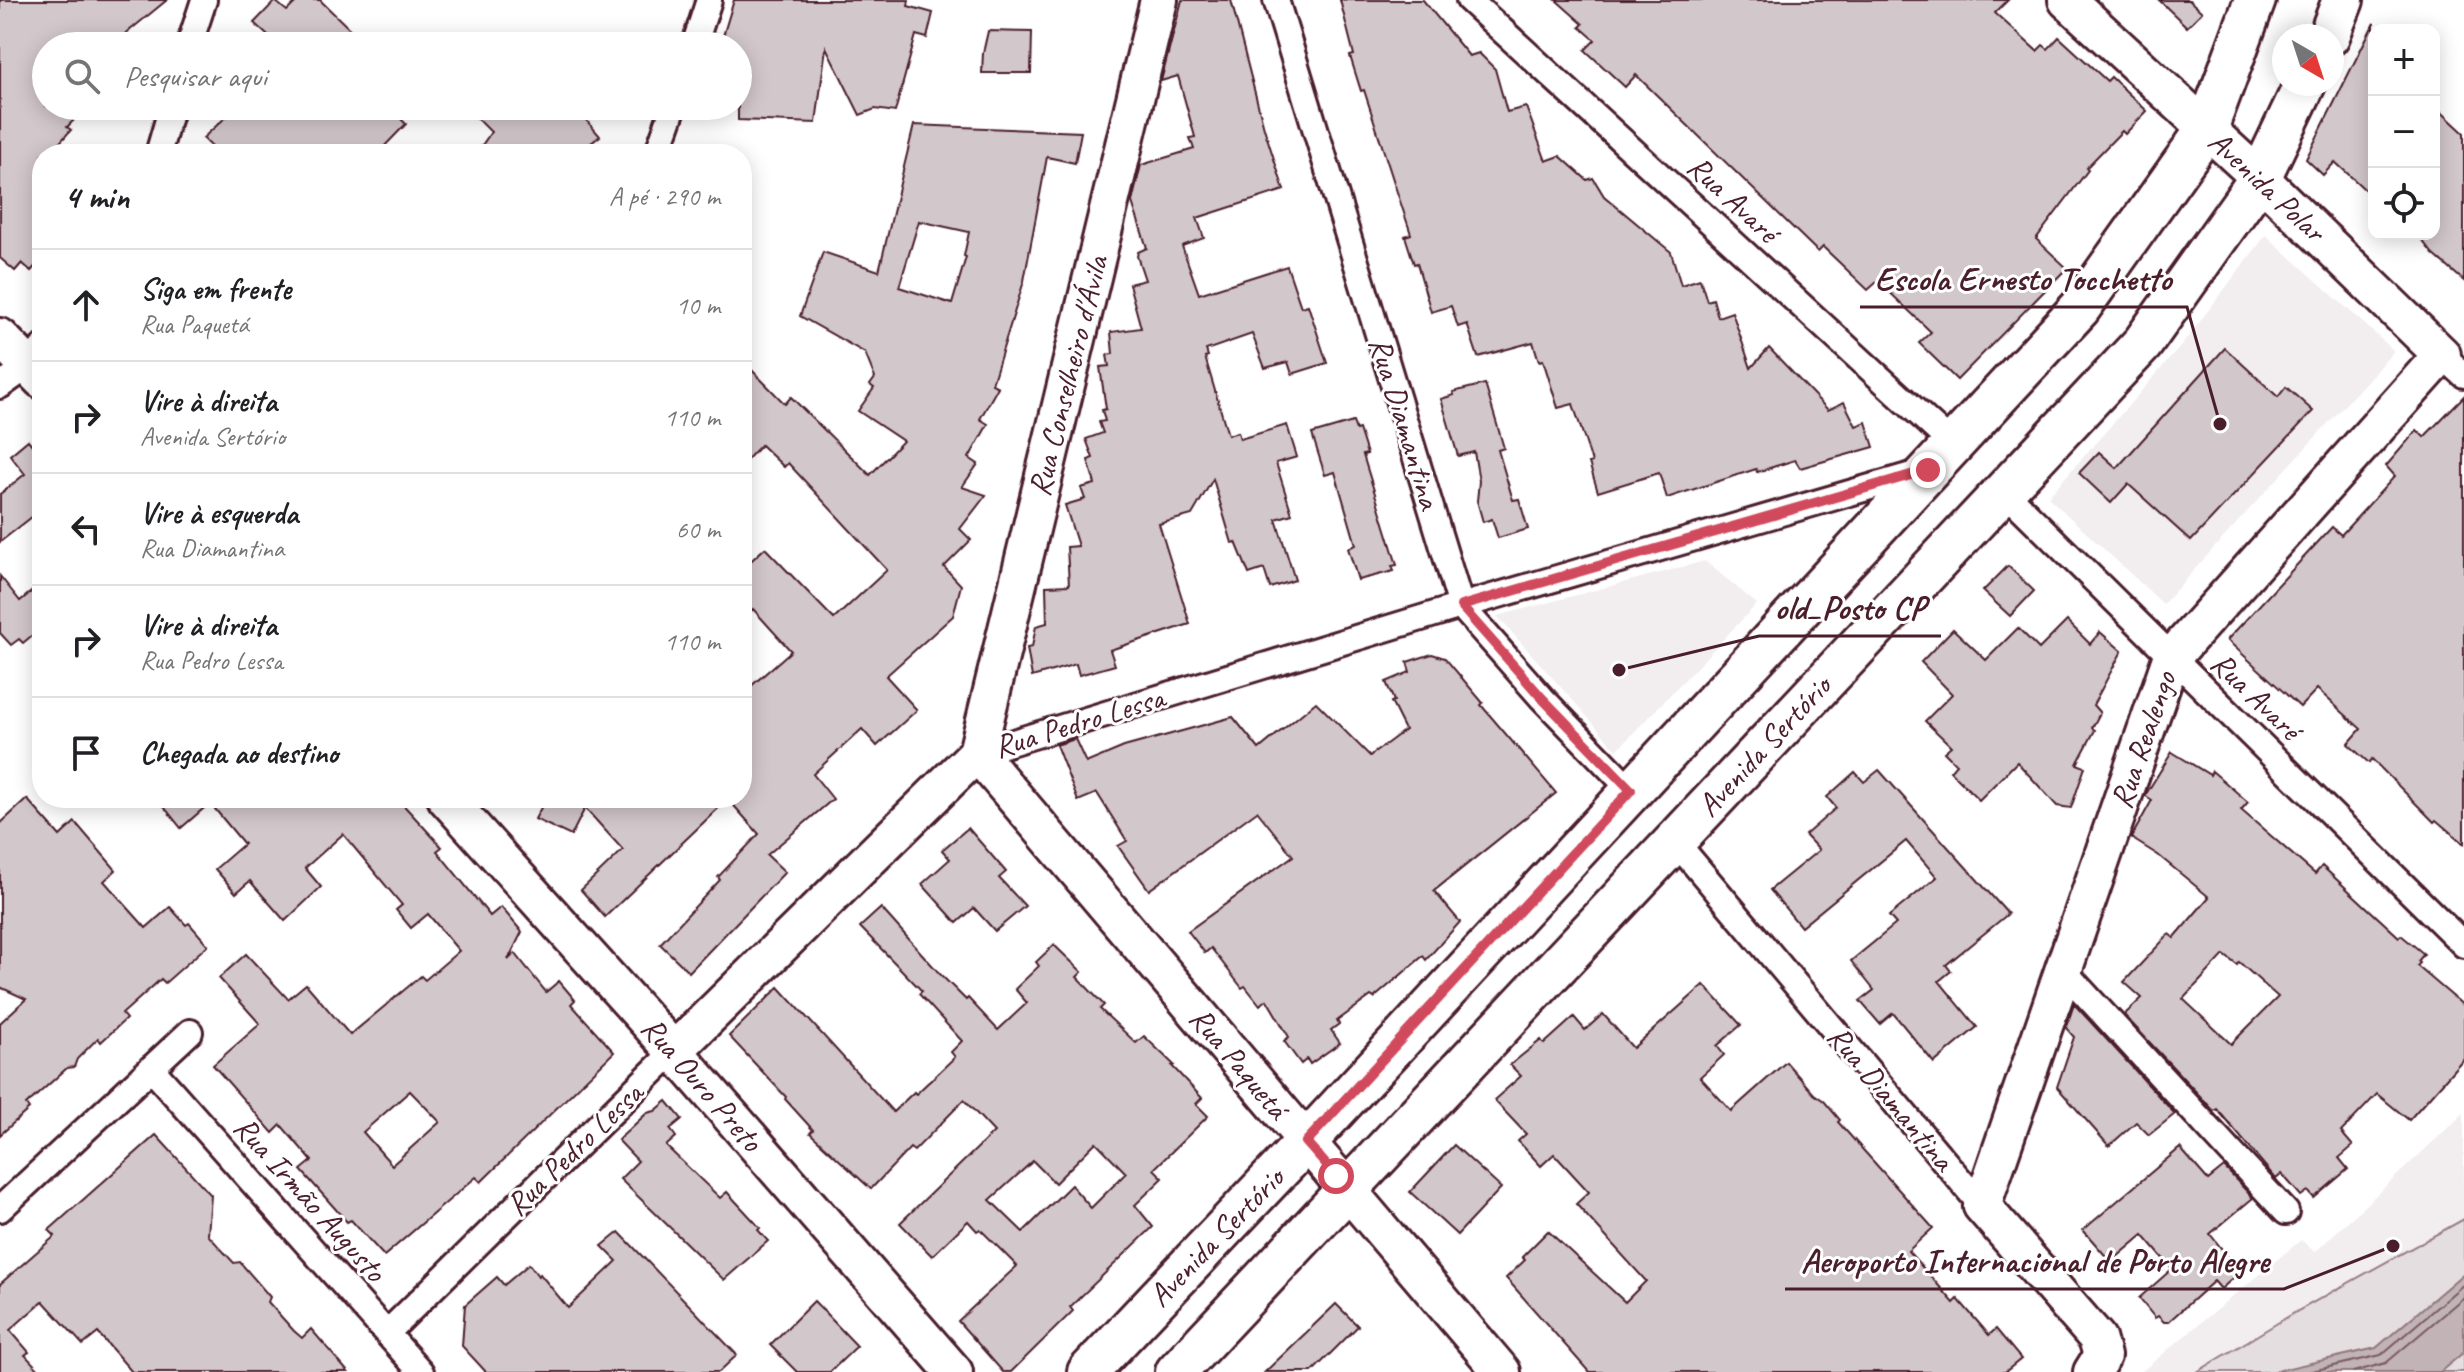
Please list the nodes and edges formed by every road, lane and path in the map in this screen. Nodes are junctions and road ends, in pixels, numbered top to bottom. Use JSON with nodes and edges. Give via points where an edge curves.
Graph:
{"nodes":[{"id":1,"x":204,"y":0,"type":"edge"},
{"id":2,"x":709,"y":0,"type":"edge"},
{"id":3,"x":1159,"y":0,"type":"edge"},
{"id":4,"x":1276,"y":0,"type":"edge"},
{"id":5,"x":1469,"y":0,"type":"edge"},
{"id":6,"x":2067,"y":0,"type":"edge"},
{"id":7,"x":2255,"y":0,"type":"edge"},
{"id":8,"x":2343,"y":0,"type":"edge"},
{"id":9,"x":2334,"y":24,"type":"edge"},
{"id":10,"x":194,"y":32,"type":"edge"},
{"id":11,"x":699,"y":32,"type":"edge"},
{"id":12,"x":2299,"y":96,"type":"edge"},
{"id":13,"x":168,"y":120,"type":"edge"},
{"id":14,"x":669,"y":120,"type":"edge"},
{"id":15,"x":2207,"y":129,"type":"junction"},
{"id":16,"x":161,"y":144,"type":"edge"},
{"id":17,"x":661,"y":144,"type":"edge"},
{"id":18,"x":2260,"y":178,"type":"junction"},
{"id":19,"x":0,"y":337,"type":"edge"},
{"id":20,"x":2453,"y":365,"type":"edge"},
{"id":21,"x":28,"y":370,"type":"edge"},
{"id":22,"x":1941,"y":457,"type":"junction"},
{"id":23,"x":2005,"y":492,"type":"junction"},
{"id":24,"x":1461,"y":606,"type":"junction"},
{"id":25,"x":2171,"y":658,"type":"junction"},
{"id":26,"x":977,"y":753,"type":"junction"},
{"id":27,"x":1631,"y":790,"type":"junction"},
{"id":28,"x":455,"y":808,"type":"edge"},
{"id":29,"x":1675,"y":841,"type":"junction"},
{"id":30,"x":2464,"y":945,"type":"edge"},
{"id":31,"x":2063,"y":970,"type":"junction"},
{"id":32,"x":190,"y":1032,"type":"dead end"},
{"id":33,"x":674,"y":1051,"type":"junction"},
{"id":34,"x":151,"y":1068,"type":"junction"},
{"id":35,"x":1306,"y":1142,"type":"junction"},
{"id":36,"x":1348,"y":1189,"type":"junction"},
{"id":37,"x":1982,"y":1206,"type":"junction"},
{"id":38,"x":0,"y":1209,"type":"edge"},
{"id":39,"x":2286,"y":1212,"type":"dead end"},
{"id":40,"x":387,"y":1333,"type":"junction"},
{"id":41,"x":2097,"y":1364,"type":"edge"},
{"id":42,"x":421,"y":1372,"type":"edge"},
{"id":43,"x":954,"y":1372,"type":"edge"},
{"id":44,"x":1088,"y":1372,"type":"edge"},
{"id":45,"x":1176,"y":1372,"type":"edge"},
{"id":46,"x":1502,"y":1372,"type":"edge"}],
"edges":[{"from":1,"to":10,"type":"street"},
{"from":2,"to":11,"type":"street"},
{"from":3,"to":26,"type":"street","name":"Rua Conselheiro d'Ávila"},
{"from":4,"to":24,"type":"street","name":"Rua Diamantina"},
{"from":5,"to":22,"type":"street","name":"Rua Avaré"},
{"from":6,"to":15,"type":"street","name":"Avenida Polar"},
{"from":7,"to":15,"type":"main road","name":"Avenida Sertório"},
{"from":8,"to":9,"type":"main road"},
{"from":12,"to":18,"type":"main road","name":"Avenida Sertório"},
{"from":13,"to":16,"type":"street"},
{"from":14,"to":17,"type":"street"},
{"from":15,"to":18,"type":"street","name":"Avenida Polar"},
{"from":15,"to":22,"type":"main road","name":"Avenida Sertório","via":[[2080,308]]},
{"from":18,"to":20,"type":"street","name":"Avenida Polar"},
{"from":18,"to":23,"type":"main road","name":"Avenida Sertório","via":[[2143,343]]},
{"from":19,"to":21,"type":"street"},
{"from":20,"to":25,"type":"street","name":"Rua Realengo"},
{"from":22,"to":24,"type":"street","name":"Rua Pedro Lessa"},
{"from":22,"to":27,"type":"main road","name":"Avenida Sertório"},
{"from":23,"to":25,"type":"street","name":"Rua Avaré"},
{"from":23,"to":29,"type":"main road","name":"Avenida Sertório"},
{"from":24,"to":26,"type":"street","name":"Rua Pedro Lessa"},
{"from":24,"to":27,"type":"street","name":"Rua Diamantina"},
{"from":25,"to":30,"type":"street","name":"Rua Avaré"},
{"from":25,"to":31,"type":"street","name":"Rua Realengo"},
{"from":26,"to":33,"type":"street","name":"Rua Pedro Lessa"},
{"from":26,"to":35,"type":"street","name":"Rua Paquetá"},
{"from":27,"to":35,"type":"main road","name":"Avenida Sertório"},
{"from":28,"to":33,"type":"street","name":"Rua Ouro Preto"},
{"from":29,"to":36,"type":"main road","name":"Avenida Sertório"},
{"from":29,"to":37,"type":"street","name":"Rua Diamantina"},
{"from":31,"to":37,"type":"street","name":"Rua Realengo"},
{"from":31,"to":39,"type":"street"},
{"from":32,"to":34,"type":"street"},
{"from":33,"to":40,"type":"street","name":"Rua Pedro Lessa"},
{"from":33,"to":43,"type":"street","name":"Rua Ouro Preto"},
{"from":34,"to":38,"type":"street"},
{"from":34,"to":40,"type":"street","name":"Rua Irmão Augusto"},
{"from":35,"to":36,"type":"street","name":"Rua Paquetá"},
{"from":35,"to":44,"type":"main road","name":"Avenida Sertório"},
{"from":36,"to":45,"type":"main road","name":"Avenida Sertório"},
{"from":36,"to":46,"type":"street","name":"Rua Paquetá"},
{"from":37,"to":41,"type":"street","name":"Rua Diamantina","via":[[2097,1338]]},
{"from":40,"to":42,"type":"street","name":"Rua Irmão Augusto"}]}
